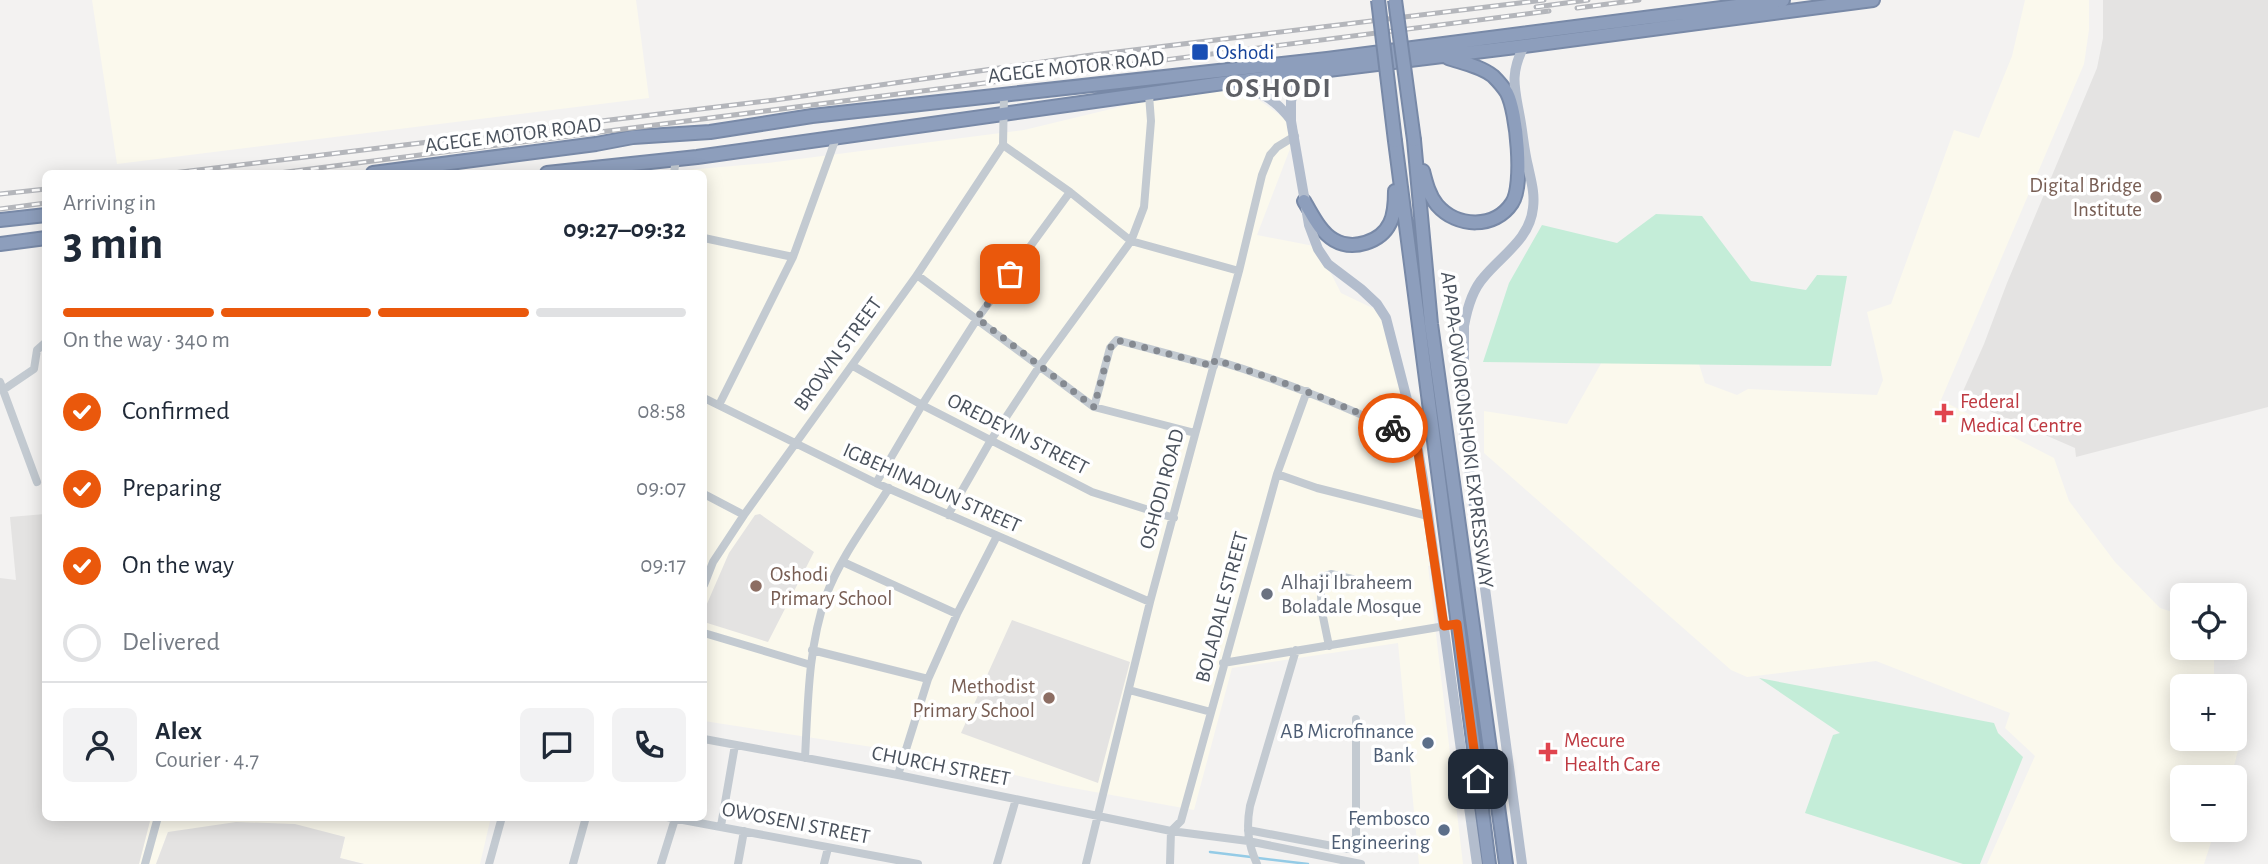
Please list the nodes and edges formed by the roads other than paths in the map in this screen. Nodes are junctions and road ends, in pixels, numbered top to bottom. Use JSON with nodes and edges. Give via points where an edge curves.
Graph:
{"nodes":[{"id":1,"x":1378,"y":0,"type":"edge"},
{"id":2,"x":1395,"y":0,"type":"edge"},
{"id":3,"x":1783,"y":0,"type":"edge"},
{"id":4,"x":1873,"y":0,"type":"edge"},
{"id":5,"x":1677,"y":20,"type":"junction"},
{"id":6,"x":1524,"y":46,"type":"junction"},
{"id":7,"x":1444,"y":57,"type":"junction"},
{"id":8,"x":1299,"y":74,"type":"junction"},
{"id":9,"x":1223,"y":83,"type":"junction"},
{"id":10,"x":1004,"y":94,"type":"junction"},
{"id":11,"x":1149,"y":95,"type":"junction"},
{"id":12,"x":1002,"y":116,"type":"junction"},
{"id":13,"x":1291,"y":121,"type":"junction"},
{"id":14,"x":1294,"y":136,"type":"junction"},
{"id":15,"x":836,"y":138,"type":"junction"},
{"id":16,"x":1414,"y":140,"type":"junction"},
{"id":17,"x":1395,"y":141,"type":"junction"},
{"id":18,"x":1003,"y":145,"type":"junction"},
{"id":19,"x":676,"y":159,"type":"junction"},
{"id":20,"x":396,"y":170,"type":"edge"},
{"id":21,"x":588,"y":170,"type":"edge"},
{"id":22,"x":674,"y":170,"type":"edge"},
{"id":23,"x":1070,"y":192,"type":"junction"},
{"id":24,"x":1304,"y":201,"type":"junction"},
{"id":25,"x":42,"y":215,"type":"edge"},
{"id":26,"x":0,"y":220,"type":"edge"},
{"id":27,"x":42,"y":239,"type":"edge"},
{"id":28,"x":707,"y":239,"type":"edge"},
{"id":29,"x":1131,"y":241,"type":"junction"},
{"id":30,"x":0,"y":244,"type":"edge"},
{"id":31,"x":793,"y":257,"type":"junction"},
{"id":32,"x":1239,"y":271,"type":"junction"},
{"id":33,"x":917,"y":275,"type":"junction"},
{"id":34,"x":977,"y":318,"type":"junction"},
{"id":35,"x":42,"y":346,"type":"edge"},
{"id":36,"x":1214,"y":363,"type":"junction"},
{"id":37,"x":853,"y":366,"type":"junction"},
{"id":38,"x":1040,"y":368,"type":"junction"},
{"id":39,"x":2,"y":386,"type":"edge"},
{"id":40,"x":1307,"y":391,"type":"junction"},
{"id":41,"x":707,"y":399,"type":"edge"},
{"id":42,"x":719,"y":405,"type":"junction"},
{"id":43,"x":922,"y":405,"type":"junction"},
{"id":44,"x":1094,"y":407,"type":"junction"},
{"id":45,"x":1195,"y":433,"type":"junction"},
{"id":46,"x":1416,"y":439,"type":"junction"},
{"id":47,"x":991,"y":440,"type":"junction"},
{"id":48,"x":794,"y":444,"type":"junction"},
{"id":49,"x":1277,"y":474,"type":"junction"},
{"id":50,"x":37,"y":482,"type":"dead end"},
{"id":51,"x":876,"y":483,"type":"junction"},
{"id":52,"x":889,"y":488,"type":"junction"},
{"id":53,"x":707,"y":496,"type":"edge"},
{"id":54,"x":948,"y":514,"type":"junction"},
{"id":55,"x":744,"y":515,"type":"junction"},
{"id":56,"x":1428,"y":516,"type":"junction"},
{"id":57,"x":1174,"y":517,"type":"junction"},
{"id":58,"x":997,"y":536,"type":"junction"},
{"id":59,"x":843,"y":562,"type":"junction"},
{"id":60,"x":707,"y":577,"type":"edge"},
{"id":61,"x":1352,"y":579,"type":"dead end"},
{"id":62,"x":1150,"y":602,"type":"junction"},
{"id":63,"x":957,"y":614,"type":"junction"},
{"id":64,"x":1451,"y":625,"type":"junction"},
{"id":65,"x":707,"y":634,"type":"edge"},
{"id":66,"x":1329,"y":646,"type":"junction"},
{"id":67,"x":812,"y":650,"type":"junction"},
{"id":68,"x":1296,"y":650,"type":"junction"},
{"id":69,"x":1223,"y":663,"type":"junction"},
{"id":70,"x":811,"y":665,"type":"junction"},
{"id":71,"x":928,"y":679,"type":"junction"},
{"id":72,"x":1129,"y":690,"type":"junction"},
{"id":73,"x":1211,"y":712,"type":"junction"},
{"id":74,"x":1356,"y":719,"type":"dead end"},
{"id":75,"x":707,"y":740,"type":"edge"},
{"id":76,"x":735,"y":745,"type":"junction"},
{"id":77,"x":805,"y":758,"type":"junction"},
{"id":78,"x":898,"y":775,"type":"junction"},
{"id":79,"x":1016,"y":799,"type":"junction"},
{"id":80,"x":1098,"y":815,"type":"junction"},
{"id":81,"x":157,"y":821,"type":"edge"},
{"id":82,"x":501,"y":821,"type":"edge"},
{"id":83,"x":585,"y":821,"type":"edge"},
{"id":84,"x":670,"y":821,"type":"edge"},
{"id":85,"x":690,"y":821,"type":"edge"},
{"id":86,"x":721,"y":826,"type":"junction"},
{"id":87,"x":1248,"y":830,"type":"junction"},
{"id":88,"x":744,"y":831,"type":"junction"},
{"id":89,"x":1171,"y":831,"type":"junction"},
{"id":90,"x":1248,"y":841,"type":"junction"},
{"id":91,"x":828,"y":848,"type":"junction"},
{"id":92,"x":1255,"y":859,"type":"edge"},
{"id":93,"x":912,"y":863,"type":"edge"},
{"id":94,"x":145,"y":864,"type":"edge"},
{"id":95,"x":489,"y":864,"type":"edge"},
{"id":96,"x":573,"y":864,"type":"edge"},
{"id":97,"x":661,"y":864,"type":"edge"},
{"id":98,"x":738,"y":864,"type":"edge"},
{"id":99,"x":824,"y":864,"type":"edge"},
{"id":100,"x":998,"y":864,"type":"edge"},
{"id":101,"x":1086,"y":864,"type":"edge"},
{"id":102,"x":1170,"y":864,"type":"edge"},
{"id":103,"x":1361,"y":864,"type":"edge"},
{"id":104,"x":1477,"y":864,"type":"edge"},
{"id":105,"x":1489,"y":864,"type":"edge"},
{"id":106,"x":1506,"y":864,"type":"edge"},
{"id":107,"x":1522,"y":864,"type":"edge"}],
"edges":[{"from":1,"to":17,"type":"highway","name":"APAPA-OWORONSHOKI EXPRESSWAY","bridge":true},
{"from":2,"to":16,"type":"highway","name":"APAPA-OWORONSHOKI EXPRESSWAY","bridge":true},
{"from":3,"to":5,"type":"highway","name":"AGEGE MOTOR ROAD"},
{"from":4,"to":5,"type":"highway","name":"AGEGE MOTOR ROAD"},
{"from":5,"to":6,"type":"highway","name":"AGEGE MOTOR ROAD"},
{"from":5,"to":10,"type":"highway","name":"AGEGE MOTOR ROAD"},
{"from":6,"to":7,"type":"highway","name":"AGEGE MOTOR ROAD"},
{"from":6,"to":107,"type":"main road","name":"APAPA-OWORONSHOKI EXPRESSWAY","via":[[1513,86],[1534,207],[1520,240],[1483,278],[1464,326],[1464,432]]},
{"from":7,"to":8,"type":"highway","name":"AGEGE MOTOR ROAD"},
{"from":7,"to":16,"type":"highway","via":[[1481,69],[1507,93],[1520,173],[1513,202],[1494,219],[1472,223],[1441,209],[1428,191]]},
{"from":8,"to":9,"type":"highway","name":"AGEGE MOTOR ROAD"},
{"from":8,"to":13,"type":"main road","name":"APAPA-OWORONSHOKI EXPRESSWAY"},
{"from":9,"to":11,"type":"highway","name":"AGEGE MOTOR ROAD"},
{"from":9,"to":13,"type":"main road","via":[[1269,97]]},
{"from":10,"to":12,"type":"street"},
{"from":10,"to":20,"type":"highway","name":"AGEGE MOTOR ROAD"},
{"from":11,"to":12,"type":"highway","name":"AGEGE MOTOR ROAD"},
{"from":11,"to":29,"type":"street","via":[[1144,207]]},
{"from":12,"to":15,"type":"highway","name":"AGEGE MOTOR ROAD"},
{"from":12,"to":18,"type":"street"},
{"from":13,"to":14,"type":"main road","name":"APAPA-OWORONSHOKI EXPRESSWAY"},
{"from":14,"to":24,"type":"main road","name":"APAPA-OWORONSHOKI EXPRESSWAY"},
{"from":14,"to":32,"type":"street","name":"OSHODI ROAD","via":[[1270,155]]},
{"from":15,"to":19,"type":"highway","name":"AGEGE MOTOR ROAD"},
{"from":15,"to":31,"type":"street"},
{"from":16,"to":106,"type":"highway","name":"APAPA-OWORONSHOKI EXPRESSWAY","via":[[1431,324]]},
{"from":17,"to":24,"type":"highway","via":[[1395,201],[1385,230],[1372,241],[1356,245],[1334,239],[1324,232]]},
{"from":17,"to":64,"type":"highway","name":"APAPA-OWORONSHOKI EXPRESSWAY"},
{"from":18,"to":23,"type":"street"},
{"from":18,"to":33,"type":"street","name":"BROWN STREET"},
{"from":19,"to":21,"type":"highway","name":"AGEGE MOTOR ROAD"},
{"from":19,"to":22,"type":"street"},
{"from":23,"to":29,"type":"street"},
{"from":23,"to":34,"type":"street"},
{"from":24,"to":46,"type":"main road","name":"APAPA-OWORONSHOKI EXPRESSWAY","via":[[1313,237],[1328,264],[1361,289],[1386,318]]},
{"from":25,"to":26,"type":"highway"},
{"from":27,"to":30,"type":"highway"},
{"from":28,"to":31,"type":"street"},
{"from":29,"to":32,"type":"street"},
{"from":29,"to":38,"type":"street"},
{"from":31,"to":42,"type":"street"},
{"from":32,"to":36,"type":"street","name":"OSHODI ROAD"},
{"from":33,"to":34,"type":"street"},
{"from":33,"to":37,"type":"street","name":"BROWN STREET"},
{"from":34,"to":38,"type":"street"},
{"from":34,"to":43,"type":"street"},
{"from":35,"to":39,"type":"street","via":[[34,369]]},
{"from":36,"to":40,"type":"street"},
{"from":36,"to":44,"type":"street","via":[[1117,340],[1110,348]]},
{"from":36,"to":45,"type":"street","name":"OSHODI ROAD"},
{"from":37,"to":43,"type":"street","name":"OREDEYIN STREET"},
{"from":37,"to":48,"type":"street","name":"BROWN STREET"},
{"from":38,"to":44,"type":"street"},
{"from":38,"to":47,"type":"street"},
{"from":39,"to":50,"type":"street"},
{"from":40,"to":46,"type":"street"},
{"from":40,"to":49,"type":"street","name":"BOLADALE STREET"},
{"from":41,"to":42,"type":"street","name":"IGBEHINADUN STREET"},
{"from":42,"to":48,"type":"street","name":"IGBEHINADUN STREET"},
{"from":43,"to":47,"type":"street","name":"OREDEYIN STREET"},
{"from":43,"to":51,"type":"street"},
{"from":44,"to":45,"type":"street"},
{"from":45,"to":57,"type":"street","name":"OSHODI ROAD"},
{"from":46,"to":56,"type":"main road","name":"APAPA-OWORONSHOKI EXPRESSWAY"},
{"from":47,"to":54,"type":"street"},
{"from":47,"to":57,"type":"street","name":"OREDEYIN STREET","via":[[1092,492]]},
{"from":48,"to":51,"type":"street","name":"IGBEHINADUN STREET"},
{"from":48,"to":55,"type":"street","name":"BROWN STREET"},
{"from":49,"to":56,"type":"street"},
{"from":49,"to":69,"type":"street","name":"BOLADALE STREET"},
{"from":51,"to":52,"type":"street","name":"IGBEHINADUN STREET"},
{"from":52,"to":54,"type":"street","name":"IGBEHINADUN STREET"},
{"from":52,"to":59,"type":"street"},
{"from":53,"to":55,"type":"street"},
{"from":54,"to":58,"type":"street","name":"IGBEHINADUN STREET"},
{"from":55,"to":60,"type":"street","name":"BROWN STREET"},
{"from":56,"to":64,"type":"main road","name":"APAPA-OWORONSHOKI EXPRESSWAY"},
{"from":57,"to":62,"type":"street","name":"OSHODI ROAD"},
{"from":58,"to":62,"type":"street","name":"IGBEHINADUN STREET"},
{"from":58,"to":63,"type":"street"},
{"from":59,"to":63,"type":"street"},
{"from":59,"to":67,"type":"street","via":[[826,596]]},
{"from":61,"to":66,"type":"street","via":[[1320,578]]},
{"from":62,"to":72,"type":"street","name":"OSHODI ROAD"},
{"from":63,"to":71,"type":"street"},
{"from":64,"to":66,"type":"street"},
{"from":64,"to":104,"type":"main road","name":"APAPA-OWORONSHOKI EXPRESSWAY"},
{"from":64,"to":105,"type":"highway","name":"APAPA-OWORONSHOKI EXPRESSWAY"},
{"from":65,"to":70,"type":"street"},
{"from":66,"to":68,"type":"street"},
{"from":67,"to":70,"type":"street"},
{"from":67,"to":71,"type":"street"},
{"from":68,"to":69,"type":"street"},
{"from":68,"to":87,"type":"street","via":[[1250,806]]},
{"from":69,"to":73,"type":"street","name":"BOLADALE STREET"},
{"from":70,"to":77,"type":"street"},
{"from":71,"to":78,"type":"street"},
{"from":72,"to":73,"type":"street"},
{"from":72,"to":80,"type":"street","name":"OSHODI ROAD"},
{"from":73,"to":89,"type":"street","name":"BOLADALE STREET","via":[[1181,821]]},
{"from":74,"to":87,"type":"street","via":[[1356,837],[1352,845],[1348,849]]},
{"from":75,"to":76,"type":"street","name":"CHURCH STREET"},
{"from":76,"to":77,"type":"street","name":"CHURCH STREET"},
{"from":76,"to":86,"type":"street"},
{"from":77,"to":78,"type":"street","name":"CHURCH STREET"},
{"from":78,"to":79,"type":"street","name":"CHURCH STREET"},
{"from":79,"to":80,"type":"street","name":"CHURCH STREET"},
{"from":79,"to":100,"type":"street"},
{"from":80,"to":89,"type":"street","name":"CHURCH STREET"},
{"from":80,"to":101,"type":"street","name":"OSHODI ROAD"},
{"from":81,"to":94,"type":"street"},
{"from":82,"to":95,"type":"street"},
{"from":83,"to":96,"type":"street"},
{"from":84,"to":97,"type":"street"},
{"from":85,"to":86,"type":"street","name":"OWOSENI STREET"},
{"from":86,"to":88,"type":"street","name":"OWOSENI STREET"},
{"from":87,"to":90,"type":"street"},
{"from":88,"to":91,"type":"street","name":"OWOSENI STREET"},
{"from":88,"to":98,"type":"street"},
{"from":89,"to":90,"type":"street","name":"CHURCH STREET"},
{"from":89,"to":102,"type":"street"},
{"from":90,"to":92,"type":"street"},
{"from":90,"to":103,"type":"street","name":"CHURCH STREET"},
{"from":91,"to":93,"type":"street","name":"OWOSENI STREET"},
{"from":91,"to":99,"type":"street"}]}
